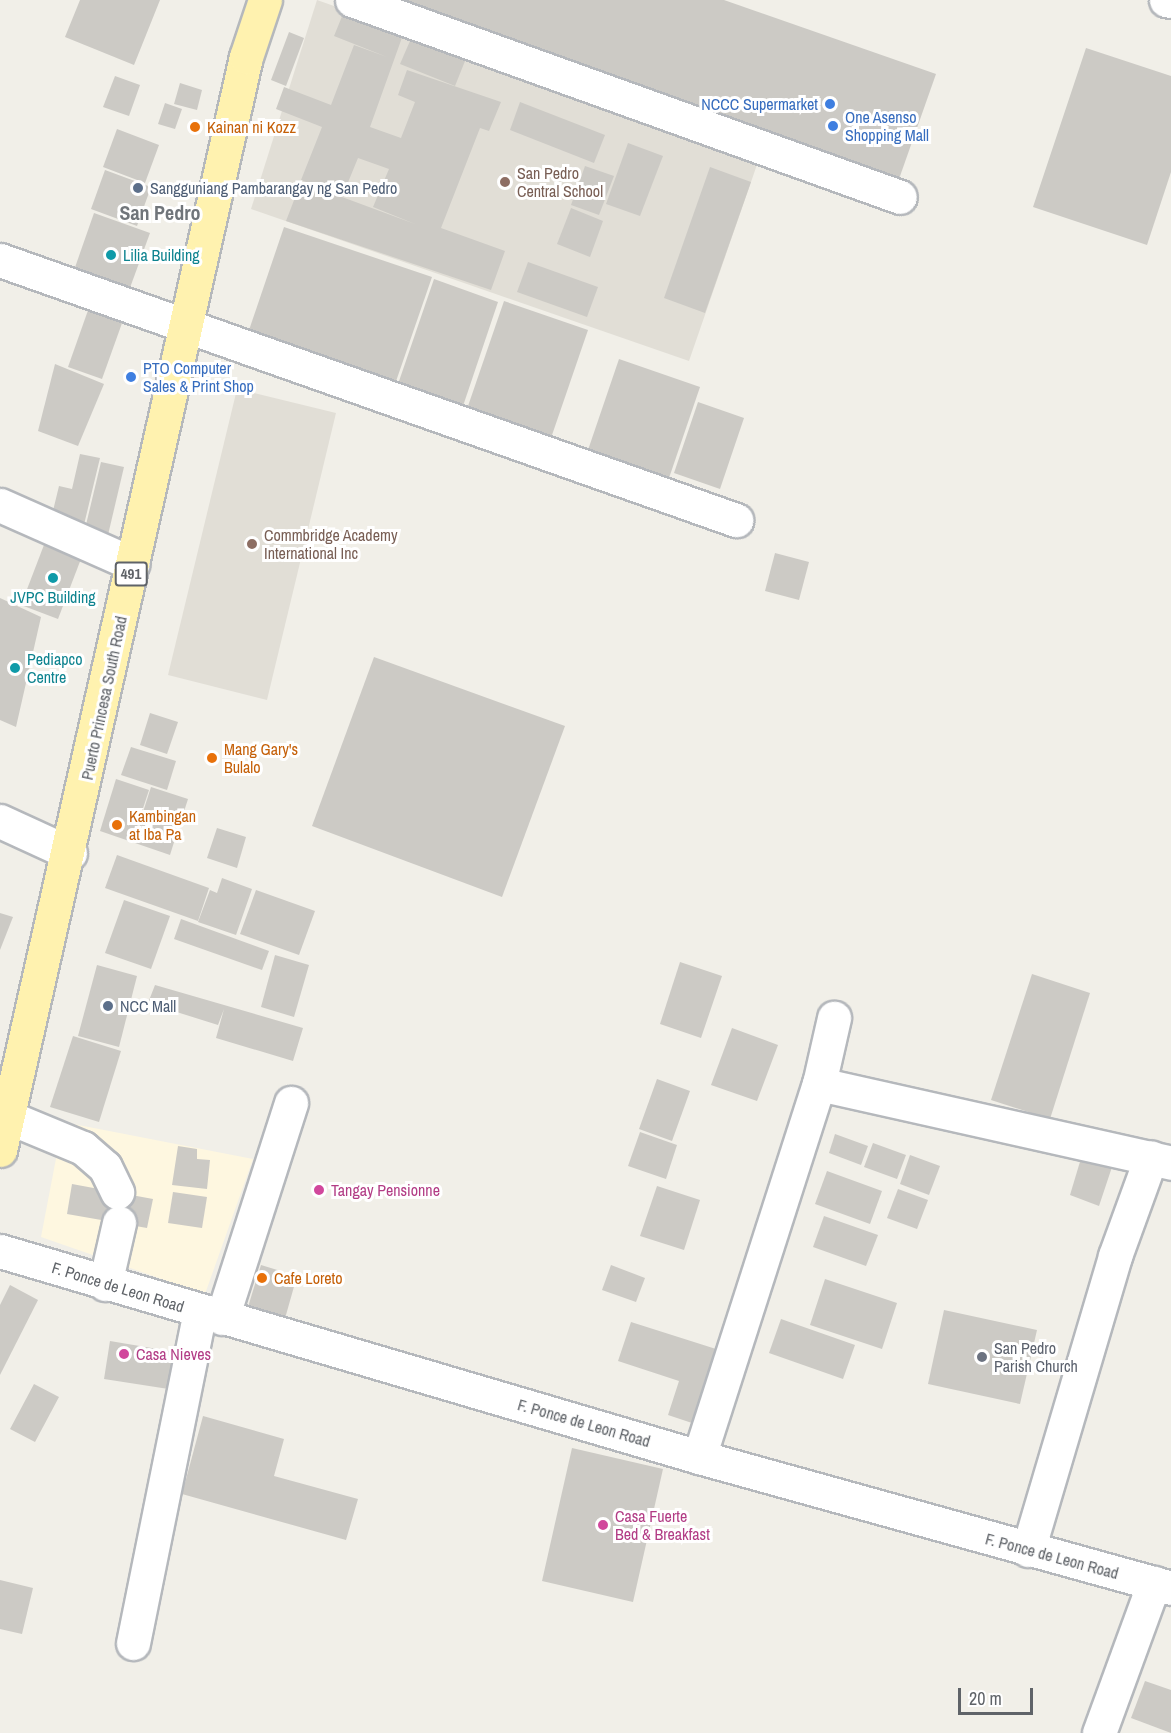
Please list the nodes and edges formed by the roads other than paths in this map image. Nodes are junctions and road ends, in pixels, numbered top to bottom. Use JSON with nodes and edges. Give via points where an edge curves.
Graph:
{"nodes":[{"id":1,"x":265,"y":0,"type":"edge"},
{"id":2,"x":352,"y":0,"type":"edge"},
{"id":3,"x":1166,"y":0,"type":"edge"},
{"id":4,"x":1171,"y":2,"type":"edge"},
{"id":5,"x":900,"y":197,"type":"dead end"},
{"id":6,"x":0,"y":260,"type":"edge"},
{"id":7,"x":186,"y":326,"type":"junction"},
{"id":8,"x":0,"y":506,"type":"edge"},
{"id":9,"x":736,"y":520,"type":"dead end"},
{"id":10,"x":134,"y":564,"type":"junction"},
{"id":11,"x":0,"y":821,"type":"edge"},
{"id":12,"x":70,"y":854,"type":"junction"},
{"id":13,"x":834,"y":1018,"type":"dead end"},
{"id":14,"x":819,"y":1084,"type":"junction"},
{"id":15,"x":291,"y":1103,"type":"dead end"},
{"id":16,"x":8,"y":1117,"type":"junction"},
{"id":17,"x":0,"y":1150,"type":"edge"},
{"id":18,"x":1161,"y":1160,"type":"edge"},
{"id":19,"x":0,"y":1251,"type":"edge"},
{"id":20,"x":105,"y":1284,"type":"junction"},
{"id":21,"x":211,"y":1314,"type":"junction"},
{"id":22,"x":699,"y":1457,"type":"junction"},
{"id":23,"x":1028,"y":1550,"type":"junction"},
{"id":24,"x":1163,"y":1586,"type":"edge"},
{"id":25,"x":133,"y":1643,"type":"dead end"},
{"id":26,"x":1099,"y":1733,"type":"edge"}],
"edges":[{"from":1,"to":7,"type":"main road","name":"Puerto Princesa South Road","number":"491","via":[[246,57]]},
{"from":2,"to":5,"type":"street"},
{"from":3,"to":4,"type":"street"},
{"from":6,"to":7,"type":"street"},
{"from":7,"to":9,"type":"street"},
{"from":7,"to":10,"type":"main road","name":"Puerto Princesa South Road","number":"491"},
{"from":8,"to":10,"type":"street"},
{"from":10,"to":12,"type":"main road","name":"Puerto Princesa South Road","number":"491"},
{"from":11,"to":12,"type":"street"},
{"from":12,"to":16,"type":"main road","name":"Puerto Princesa South Road","number":"491"},
{"from":13,"to":14,"type":"street"},
{"from":14,"to":18,"type":"street"},
{"from":14,"to":22,"type":"street"},
{"from":15,"to":21,"type":"street"},
{"from":16,"to":17,"type":"main road","name":"Puerto Princesa South Road","number":"491"},
{"from":16,"to":20,"type":"street","via":[[83,1148],[105,1167],[118,1208]]},
{"from":18,"to":23,"type":"street","via":[[1115,1256]]},
{"from":19,"to":20,"type":"street","name":"F. Ponce de Leon Road"},
{"from":20,"to":21,"type":"street","name":"F. Ponce de Leon Road"},
{"from":21,"to":22,"type":"street","name":"F. Ponce de Leon Road"},
{"from":21,"to":25,"type":"street"},
{"from":22,"to":23,"type":"street","name":"F. Ponce de Leon Road"},
{"from":23,"to":24,"type":"street","name":"F. Ponce de Leon Road"},
{"from":24,"to":26,"type":"street"}]}
